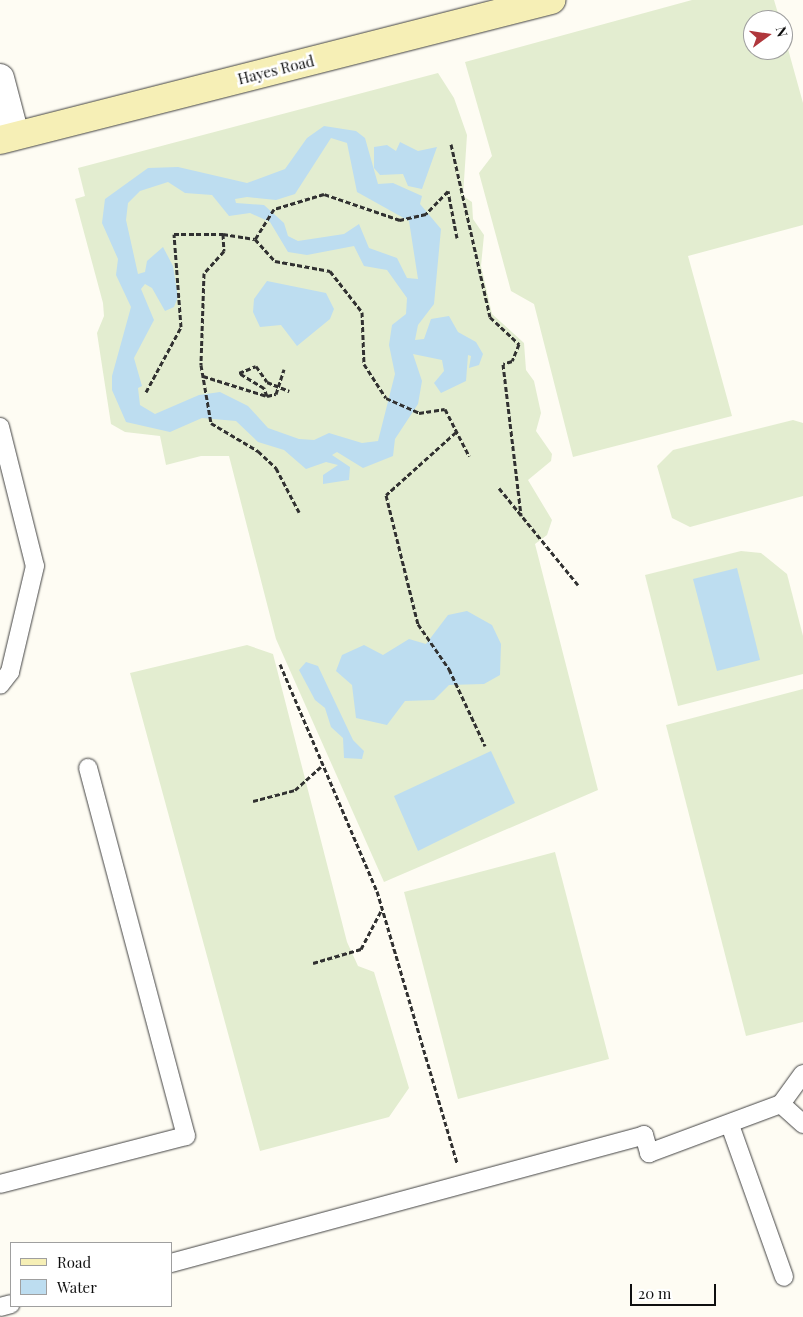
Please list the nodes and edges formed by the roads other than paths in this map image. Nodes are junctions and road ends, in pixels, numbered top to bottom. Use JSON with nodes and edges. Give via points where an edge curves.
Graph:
{"nodes":[{"id":1,"x":551,"y":0,"type":"edge"},
{"id":2,"x":0,"y":78,"type":"edge"},
{"id":3,"x":8,"y":137,"type":"edge"},
{"id":4,"x":0,"y":427,"type":"edge"},
{"id":5,"x":0,"y":685,"type":"edge"},
{"id":6,"x":88,"y":768,"type":"dead end"},
{"id":7,"x":803,"y":1074,"type":"edge"},
{"id":8,"x":781,"y":1104,"type":"junction"},
{"id":9,"x":803,"y":1124,"type":"edge"},
{"id":10,"x":730,"y":1125,"type":"junction"},
{"id":11,"x":0,"y":1184,"type":"edge"},
{"id":12,"x":172,"y":1263,"type":"edge"},
{"id":13,"x":784,"y":1277,"type":"dead end"}],
"edges":[{"from":1,"to":3,"type":"street","name":"Hayes Road"},
{"from":2,"to":3,"type":"street"},
{"from":4,"to":5,"type":"lane","via":[[35,566],[10,672]]},
{"from":6,"to":11,"type":"lane","via":[[186,1136]]},
{"from":7,"to":8,"type":"lane"},
{"from":8,"to":9,"type":"lane"},
{"from":8,"to":10,"type":"lane"},
{"from":10,"to":12,"type":"lane","via":[[649,1153],[644,1135]]},
{"from":10,"to":13,"type":"lane"}]}
